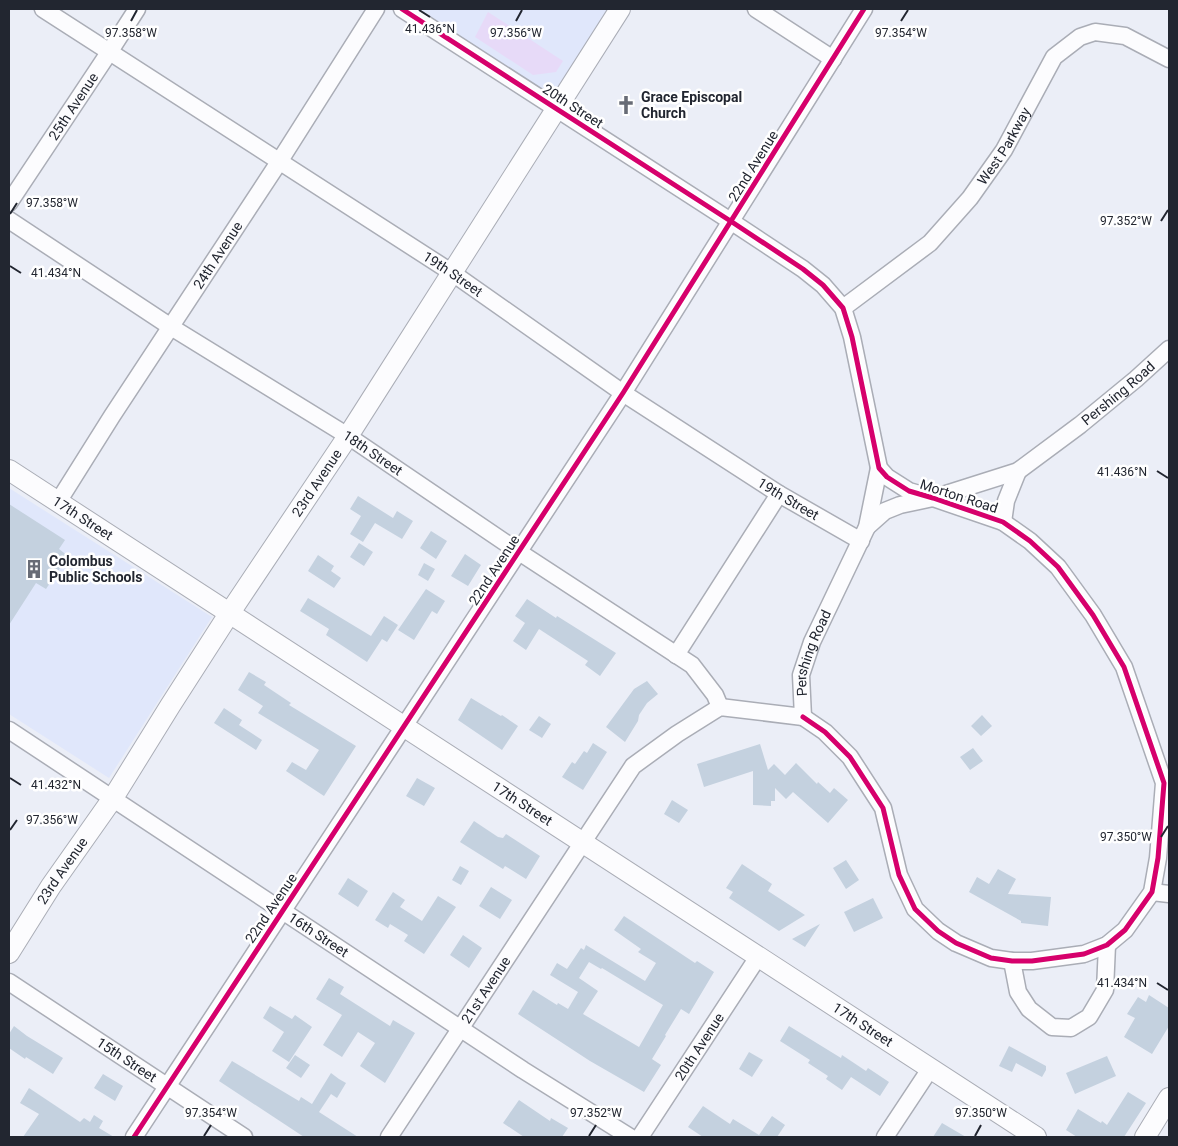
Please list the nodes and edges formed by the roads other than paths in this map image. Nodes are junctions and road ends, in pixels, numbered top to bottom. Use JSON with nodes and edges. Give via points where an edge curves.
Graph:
{"nodes":[{"id":1,"x":43,"y":9,"type":"edge"},
{"id":2,"x":137,"y":9,"type":"edge"},
{"id":3,"x":376,"y":9,"type":"edge"},
{"id":4,"x":402,"y":9,"type":"edge"},
{"id":5,"x":620,"y":9,"type":"edge"},
{"id":6,"x":756,"y":9,"type":"edge"},
{"id":7,"x":864,"y":9,"type":"edge"},
{"id":8,"x":110,"y":51,"type":"junction"},
{"id":9,"x":832,"y":58,"type":"junction"},
{"id":10,"x":1169,"y":59,"type":"edge"},
{"id":11,"x":557,"y":109,"type":"junction"},
{"id":12,"x":280,"y":162,"type":"junction"},
{"id":13,"x":9,"y":203,"type":"edge"},
{"id":14,"x":9,"y":220,"type":"edge"},
{"id":15,"x":732,"y":222,"type":"junction"},
{"id":16,"x":451,"y":272,"type":"junction"},
{"id":17,"x":843,"y":308,"type":"junction"},
{"id":18,"x":171,"y":327,"type":"junction"},
{"id":19,"x":1169,"y":349,"type":"edge"},
{"id":20,"x":623,"y":393,"type":"junction"},
{"id":21,"x":348,"y":436,"type":"junction"},
{"id":22,"x":879,"y":468,"type":"junction"},
{"id":23,"x":9,"y":470,"type":"edge"},
{"id":24,"x":1018,"y":471,"type":"junction"},
{"id":25,"x":779,"y":494,"type":"junction"},
{"id":26,"x":933,"y":498,"type":"junction"},
{"id":27,"x":58,"y":502,"type":"junction"},
{"id":28,"x":1003,"y":522,"type":"junction"},
{"id":29,"x":864,"y":534,"type":"junction"},
{"id":30,"x":519,"y":552,"type":"junction"},
{"id":31,"x":229,"y":614,"type":"junction"},
{"id":32,"x":676,"y":655,"type":"junction"},
{"id":33,"x":720,"y":707,"type":"junction"},
{"id":34,"x":803,"y":717,"type":"junction"},
{"id":35,"x":404,"y":728,"type":"junction"},
{"id":36,"x":9,"y":730,"type":"edge"},
{"id":37,"x":1167,"y":783,"type":"edge"},
{"id":38,"x":113,"y":798,"type":"junction"},
{"id":39,"x":582,"y":843,"type":"junction"},
{"id":40,"x":1152,"y":892,"type":"junction"},
{"id":41,"x":1169,"y":894,"type":"edge"},
{"id":42,"x":282,"y":912,"type":"junction"},
{"id":43,"x":1107,"y":945,"type":"junction"},
{"id":44,"x":9,"y":953,"type":"edge"},
{"id":45,"x":758,"y":957,"type":"junction"},
{"id":46,"x":1012,"y":961,"type":"junction"},
{"id":47,"x":9,"y":982,"type":"edge"},
{"id":48,"x":460,"y":1029,"type":"junction"},
{"id":49,"x":930,"y":1069,"type":"junction"},
{"id":50,"x":167,"y":1087,"type":"junction"},
{"id":51,"x":1169,"y":1098,"type":"edge"},
{"id":52,"x":134,"y":1137,"type":"edge"},
{"id":53,"x":244,"y":1137,"type":"edge"},
{"id":54,"x":389,"y":1137,"type":"edge"},
{"id":55,"x":630,"y":1137,"type":"edge"},
{"id":56,"x":640,"y":1137,"type":"edge"},
{"id":57,"x":885,"y":1137,"type":"edge"},
{"id":58,"x":1036,"y":1137,"type":"edge"},
{"id":59,"x":1145,"y":1137,"type":"edge"}],
"edges":[{"from":1,"to":8,"type":"street","name":"19th Street"},
{"from":2,"to":8,"type":"street","name":"25th Avenue"},
{"from":3,"to":12,"type":"street","name":"24th Avenue"},
{"from":4,"to":11,"type":"street","name":"20th Street"},
{"from":5,"to":11,"type":"main road","name":"23rd Avenue"},
{"from":6,"to":9,"type":"street"},
{"from":7,"to":9,"type":"street","name":"22nd Avenue"},
{"from":8,"to":12,"type":"street","name":"19th Street"},
{"from":8,"to":13,"type":"street","name":"25th Avenue"},
{"from":9,"to":15,"type":"street","name":"22nd Avenue"},
{"from":10,"to":17,"type":"street","name":"West Parkway","via":[[1126,36],[1095,32],[1080,37],[1054,57],[1004,150],[970,198],[930,243]]},
{"from":11,"to":15,"type":"street","name":"20th Street"},
{"from":11,"to":16,"type":"main road","name":"23rd Avenue"},
{"from":12,"to":16,"type":"street","name":"19th Street"},
{"from":12,"to":18,"type":"street","name":"24th Avenue"},
{"from":14,"to":18,"type":"street","name":"18th Street"},
{"from":15,"to":17,"type":"street","via":[[824,285]]},
{"from":15,"to":20,"type":"street","name":"22nd Avenue"},
{"from":16,"to":20,"type":"street","name":"19th Street"},
{"from":16,"to":21,"type":"main road","name":"23rd Avenue"},
{"from":17,"to":22,"type":"street"},
{"from":18,"to":21,"type":"street","name":"18th Street"},
{"from":18,"to":27,"type":"street","name":"24th Avenue"},
{"from":19,"to":24,"type":"street","name":"Pershing Road","via":[[1080,425]]},
{"from":20,"to":25,"type":"street","name":"19th Street"},
{"from":20,"to":30,"type":"street","name":"22nd Avenue"},
{"from":21,"to":30,"type":"street","name":"18th Street"},
{"from":21,"to":31,"type":"main road","name":"23rd Avenue"},
{"from":22,"to":26,"type":"street","name":"Morton Road","via":[[909,492]]},
{"from":22,"to":29,"type":"street","name":"Pershing Road"},
{"from":23,"to":27,"type":"main road","name":"17th Street"},
{"from":24,"to":26,"type":"street","name":"Pershing Road"},
{"from":24,"to":28,"type":"street","via":[[1006,501]]},
{"from":25,"to":29,"type":"street","name":"19th Street"},
{"from":25,"to":32,"type":"street"},
{"from":26,"to":28,"type":"street","name":"Morton Road"},
{"from":26,"to":29,"type":"street","name":"Pershing Road","via":[[900,504],[885,511]]},
{"from":27,"to":31,"type":"main road","name":"17th Street"},
{"from":28,"to":37,"type":"street","name":"Morton Road","via":[[1058,567],[1093,615],[1124,668]]},
{"from":29,"to":34,"type":"street","name":"Pershing Road","via":[[812,642],[801,674]]},
{"from":30,"to":32,"type":"street","name":"18th Street"},
{"from":30,"to":35,"type":"street","name":"22nd Avenue"},
{"from":31,"to":35,"type":"main road","name":"17th Street"},
{"from":31,"to":38,"type":"main road","name":"23rd Avenue"},
{"from":32,"to":33,"type":"street","name":"18th Street","via":[[692,666],[715,695]]},
{"from":33,"to":34,"type":"street","name":"Pershing Road"},
{"from":33,"to":39,"type":"street","via":[[633,766]]},
{"from":34,"to":46,"type":"street","via":[[825,732],[850,757],[883,808],[898,875],[915,909],[938,932],[956,943],[991,958]]},
{"from":35,"to":39,"type":"main road","name":"17th Street"},
{"from":35,"to":42,"type":"street","name":"22nd Avenue"},
{"from":36,"to":38,"type":"street","name":"16th Street"},
{"from":37,"to":40,"type":"street"},
{"from":38,"to":42,"type":"street","name":"16th Street"},
{"from":38,"to":44,"type":"main road","name":"23rd Avenue"},
{"from":39,"to":45,"type":"main road","name":"17th Street"},
{"from":39,"to":48,"type":"street","name":"21st Avenue"},
{"from":40,"to":41,"type":"street"},
{"from":40,"to":43,"type":"street","via":[[1125,930]]},
{"from":42,"to":48,"type":"street","name":"16th Street"},
{"from":42,"to":50,"type":"street","name":"22nd Avenue"},
{"from":43,"to":46,"type":"street","via":[[1084,954]]},
{"from":43,"to":46,"type":"street","via":[[1105,990],[1089,1017],[1071,1028],[1052,1027],[1029,1009],[1018,992]]},
{"from":45,"to":49,"type":"main road","name":"17th Street"},
{"from":45,"to":56,"type":"street","name":"20th Avenue"},
{"from":47,"to":50,"type":"street","name":"15th Street"},
{"from":48,"to":54,"type":"street","name":"21st Avenue"},
{"from":48,"to":55,"type":"street","name":"16th Street"},
{"from":49,"to":57,"type":"street"},
{"from":49,"to":58,"type":"main road","name":"17th Street"},
{"from":50,"to":52,"type":"street","name":"22nd Avenue"},
{"from":50,"to":53,"type":"street","name":"15th Street"},
{"from":51,"to":59,"type":"main road"}]}
